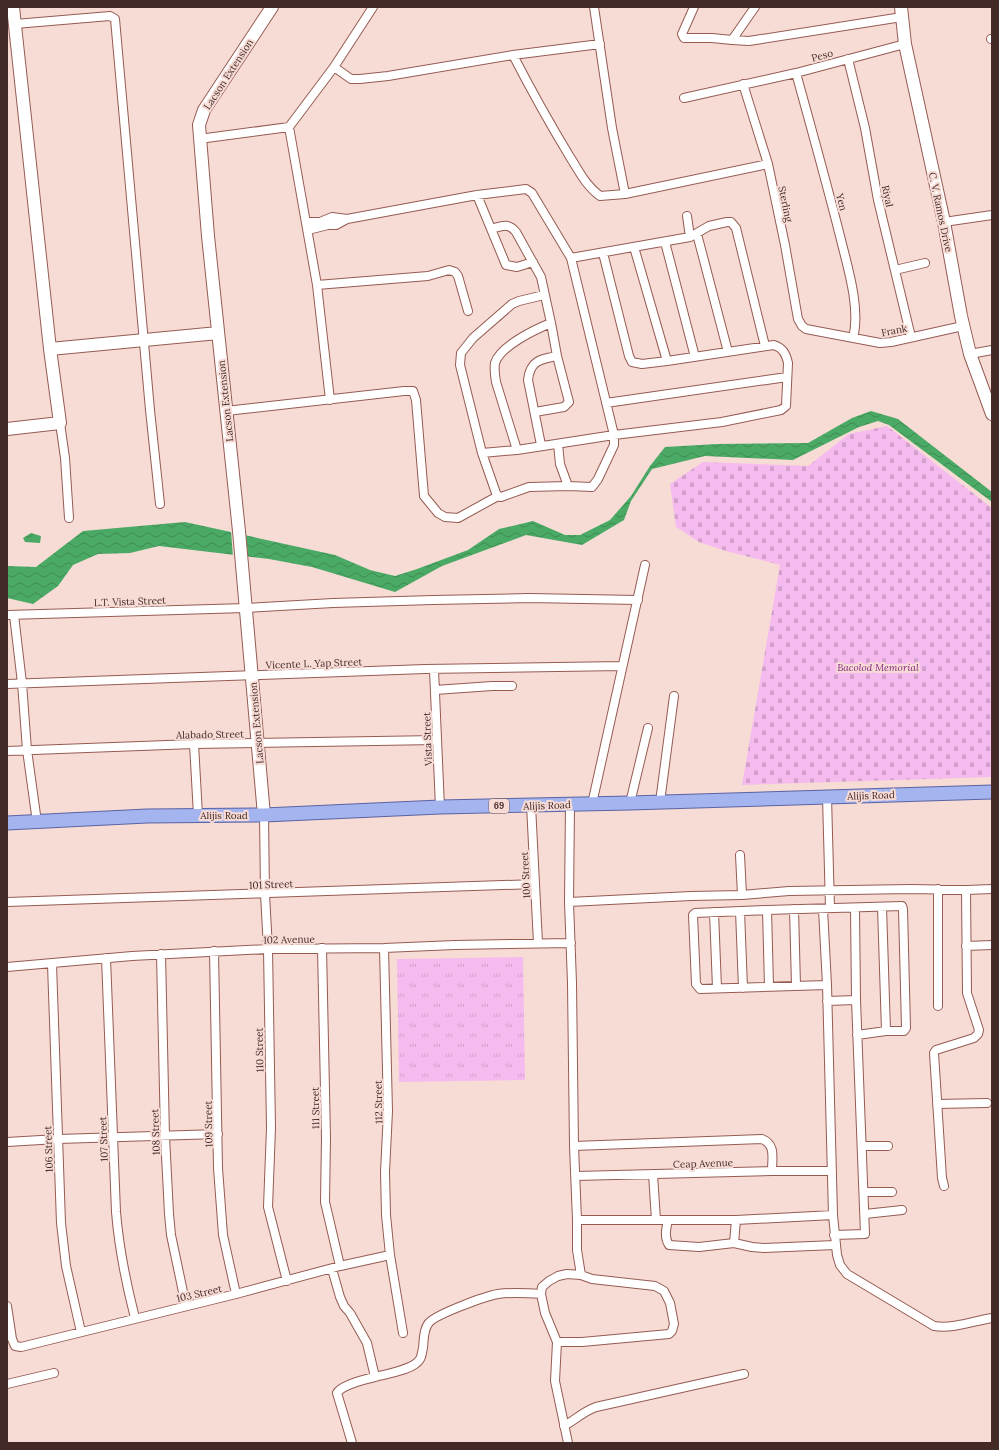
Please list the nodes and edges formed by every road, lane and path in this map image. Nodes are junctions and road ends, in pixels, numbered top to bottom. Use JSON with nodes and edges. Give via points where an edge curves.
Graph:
{"nodes":[{"id":1,"x":13,"y":7,"type":"edge"},
{"id":2,"x":272,"y":7,"type":"edge"},
{"id":3,"x":373,"y":7,"type":"edge"},
{"id":4,"x":594,"y":7,"type":"edge"},
{"id":5,"x":694,"y":7,"type":"edge"},
{"id":6,"x":755,"y":7,"type":"edge"},
{"id":7,"x":901,"y":12,"type":"edge"},
{"id":8,"x":15,"y":24,"type":"junction"},
{"id":9,"x":732,"y":40,"type":"junction"},
{"id":10,"x":600,"y":44,"type":"junction"},
{"id":11,"x":905,"y":44,"type":"junction"},
{"id":12,"x":513,"y":55,"type":"junction"},
{"id":13,"x":848,"y":59,"type":"junction"},
{"id":14,"x":334,"y":67,"type":"junction"},
{"id":15,"x":796,"y":73,"type":"junction"},
{"id":16,"x":744,"y":84,"type":"junction"},
{"id":17,"x":684,"y":98,"type":"dead end"},
{"id":18,"x":289,"y":127,"type":"junction"},
{"id":19,"x":199,"y":139,"type":"junction"},
{"id":20,"x":768,"y":164,"type":"junction"},
{"id":21,"x":625,"y":194,"type":"junction"},
{"id":22,"x":477,"y":195,"type":"junction"},
{"id":23,"x":992,"y":215,"type":"edge"},
{"id":24,"x":687,"y":216,"type":"dead end"},
{"id":25,"x":944,"y":222,"type":"junction"},
{"id":26,"x":308,"y":226,"type":"junction"},
{"id":27,"x":491,"y":229,"type":"junction"},
{"id":28,"x":693,"y":235,"type":"junction"},
{"id":29,"x":665,"y":242,"type":"junction"},
{"id":30,"x":634,"y":247,"type":"junction"},
{"id":31,"x":603,"y":253,"type":"junction"},
{"id":32,"x":571,"y":258,"type":"junction"},
{"id":33,"x":533,"y":262,"type":"junction"},
{"id":34,"x":925,"y":263,"type":"dead end"},
{"id":35,"x":895,"y":270,"type":"junction"},
{"id":36,"x":318,"y":285,"type":"junction"},
{"id":37,"x":544,"y":295,"type":"junction"},
{"id":38,"x":468,"y":311,"type":"dead end"},
{"id":39,"x":551,"y":323,"type":"junction"},
{"id":40,"x":963,"y":326,"type":"junction"},
{"id":41,"x":806,"y":329,"type":"joint"},
{"id":42,"x":218,"y":333,"type":"junction"},
{"id":43,"x":911,"y":337,"type":"junction"},
{"id":44,"x":853,"y":338,"type":"junction"},
{"id":45,"x":144,"y":340,"type":"junction"},
{"id":46,"x":765,"y":346,"type":"junction"},
{"id":47,"x":50,"y":349,"type":"junction"},
{"id":48,"x":992,"y":350,"type":"edge"},
{"id":49,"x":728,"y":352,"type":"junction"},
{"id":50,"x":970,"y":354,"type":"junction"},
{"id":51,"x":557,"y":356,"type":"junction"},
{"id":52,"x":695,"y":357,"type":"junction"},
{"id":53,"x":667,"y":361,"type":"junction"},
{"id":54,"x":787,"y":377,"type":"junction"},
{"id":55,"x":330,"y":400,"type":"junction"},
{"id":56,"x":606,"y":403,"type":"junction"},
{"id":57,"x":226,"y":411,"type":"junction"},
{"id":58,"x":535,"y":412,"type":"junction"},
{"id":59,"x":992,"y":414,"type":"edge"},
{"id":60,"x":60,"y":423,"type":"junction"},
{"id":61,"x":7,"y":429,"type":"edge"},
{"id":62,"x":614,"y":435,"type":"junction"},
{"id":63,"x":558,"y":444,"type":"junction"},
{"id":64,"x":541,"y":445,"type":"junction"},
{"id":65,"x":518,"y":450,"type":"junction"},
{"id":66,"x":482,"y":454,"type":"junction"},
{"id":67,"x":568,"y":486,"type":"junction"},
{"id":68,"x":498,"y":496,"type":"junction"},
{"id":69,"x":160,"y":504,"type":"dead end"},
{"id":70,"x":69,"y":518,"type":"dead end"},
{"id":71,"x":645,"y":565,"type":"dead end"},
{"id":72,"x":638,"y":600,"type":"junction"},
{"id":73,"x":246,"y":608,"type":"junction"},
{"id":74,"x":11,"y":615,"type":"edge"},
{"id":75,"x":622,"y":666,"type":"junction"},
{"id":76,"x":434,"y":670,"type":"junction"},
{"id":77,"x":252,"y":675,"type":"junction"},
{"id":78,"x":7,"y":684,"type":"edge"},
{"id":79,"x":22,"y":684,"type":"junction"},
{"id":80,"x":512,"y":686,"type":"dead end"},
{"id":81,"x":435,"y":690,"type":"junction"},
{"id":82,"x":674,"y":696,"type":"dead end"},
{"id":83,"x":648,"y":728,"type":"dead end"},
{"id":84,"x":437,"y":740,"type":"junction"},
{"id":85,"x":258,"y":743,"type":"junction"},
{"id":86,"x":194,"y":744,"type":"junction"},
{"id":87,"x":26,"y":750,"type":"junction"},
{"id":88,"x":7,"y":751,"type":"edge"},
{"id":89,"x":992,"y":792,"type":"edge"},
{"id":90,"x":827,"y":797,"type":"junction"},
{"id":91,"x":660,"y":802,"type":"junction"},
{"id":92,"x":630,"y":803,"type":"junction"},
{"id":93,"x":570,"y":804,"type":"junction"},
{"id":94,"x":592,"y":804,"type":"junction"},
{"id":95,"x":531,"y":805,"type":"junction"},
{"id":96,"x":440,"y":807,"type":"junction"},
{"id":97,"x":198,"y":815,"type":"junction"},
{"id":98,"x":264,"y":816,"type":"junction"},
{"id":99,"x":37,"y":822,"type":"junction"},
{"id":100,"x":7,"y":823,"type":"edge"},
{"id":101,"x":740,"y":855,"type":"dead end"},
{"id":102,"x":535,"y":884,"type":"junction"},
{"id":103,"x":992,"y":888,"type":"edge"},
{"id":104,"x":938,"y":889,"type":"junction"},
{"id":105,"x":966,"y":890,"type":"junction"},
{"id":106,"x":829,"y":891,"type":"junction"},
{"id":107,"x":265,"y":894,"type":"junction"},
{"id":108,"x":742,"y":895,"type":"junction"},
{"id":109,"x":7,"y":902,"type":"edge"},
{"id":110,"x":569,"y":902,"type":"junction"},
{"id":111,"x":882,"y":906,"type":"junction"},
{"id":112,"x":826,"y":908,"type":"junction"},
{"id":113,"x":855,"y":908,"type":"junction"},
{"id":114,"x":794,"y":909,"type":"junction"},
{"id":115,"x":767,"y":910,"type":"junction"},
{"id":116,"x":740,"y":911,"type":"junction"},
{"id":117,"x":714,"y":912,"type":"junction"},
{"id":118,"x":538,"y":943,"type":"junction"},
{"id":119,"x":571,"y":943,"type":"junction"},
{"id":120,"x":992,"y":945,"type":"edge"},
{"id":121,"x":966,"y":946,"type":"junction"},
{"id":122,"x":322,"y":948,"type":"junction"},
{"id":123,"x":384,"y":948,"type":"junction"},
{"id":124,"x":268,"y":949,"type":"junction"},
{"id":125,"x":214,"y":951,"type":"junction"},
{"id":126,"x":160,"y":954,"type":"junction"},
{"id":127,"x":106,"y":958,"type":"junction"},
{"id":128,"x":52,"y":964,"type":"junction"},
{"id":129,"x":7,"y":967,"type":"edge"},
{"id":130,"x":827,"y":985,"type":"junction"},
{"id":131,"x":769,"y":986,"type":"junction"},
{"id":132,"x":796,"y":986,"type":"junction"},
{"id":133,"x":717,"y":988,"type":"junction"},
{"id":134,"x":743,"y":988,"type":"junction"},
{"id":135,"x":856,"y":1000,"type":"junction"},
{"id":136,"x":827,"y":1001,"type":"junction"},
{"id":137,"x":938,"y":1006,"type":"dead end"},
{"id":138,"x":886,"y":1031,"type":"junction"},
{"id":139,"x":857,"y":1035,"type":"junction"},
{"id":140,"x":987,"y":1103,"type":"dead end"},
{"id":141,"x":937,"y":1104,"type":"junction"},
{"id":142,"x":218,"y":1134,"type":"junction"},
{"id":143,"x":165,"y":1136,"type":"junction"},
{"id":144,"x":112,"y":1137,"type":"junction"},
{"id":145,"x":58,"y":1139,"type":"junction"},
{"id":146,"x":7,"y":1142,"type":"edge"},
{"id":147,"x":574,"y":1146,"type":"junction"},
{"id":148,"x":863,"y":1146,"type":"junction"},
{"id":149,"x":888,"y":1146,"type":"dead end"},
{"id":150,"x":772,"y":1171,"type":"junction"},
{"id":151,"x":832,"y":1171,"type":"junction"},
{"id":152,"x":653,"y":1174,"type":"junction"},
{"id":153,"x":576,"y":1176,"type":"junction"},
{"id":154,"x":944,"y":1186,"type":"dead end"},
{"id":155,"x":864,"y":1192,"type":"junction"},
{"id":156,"x":892,"y":1192,"type":"dead end"},
{"id":157,"x":902,"y":1210,"type":"dead end"},
{"id":158,"x":865,"y":1214,"type":"junction"},
{"id":159,"x":833,"y":1216,"type":"junction"},
{"id":160,"x":578,"y":1220,"type":"junction"},
{"id":161,"x":656,"y":1220,"type":"junction"},
{"id":162,"x":668,"y":1220,"type":"junction"},
{"id":163,"x":736,"y":1220,"type":"junction"},
{"id":164,"x":834,"y":1235,"type":"junction"},
{"id":165,"x":734,"y":1243,"type":"junction"},
{"id":166,"x":835,"y":1245,"type":"junction"},
{"id":167,"x":390,"y":1255,"type":"junction"},
{"id":168,"x":336,"y":1268,"type":"junction"},
{"id":169,"x":581,"y":1275,"type":"junction"},
{"id":170,"x":288,"y":1281,"type":"junction"},
{"id":171,"x":236,"y":1294,"type":"junction"},
{"id":172,"x":541,"y":1294,"type":"junction"},
{"id":173,"x":7,"y":1306,"type":"edge"},
{"id":174,"x":186,"y":1306,"type":"junction"},
{"id":175,"x":135,"y":1318,"type":"junction"},
{"id":176,"x":992,"y":1318,"type":"edge"},
{"id":177,"x":81,"y":1332,"type":"junction"},
{"id":178,"x":403,"y":1333,"type":"dead end"},
{"id":179,"x":557,"y":1342,"type":"junction"},
{"id":180,"x":54,"y":1373,"type":"dead end"},
{"id":181,"x":744,"y":1374,"type":"dead end"},
{"id":182,"x":375,"y":1377,"type":"junction"},
{"id":183,"x":7,"y":1384,"type":"edge"},
{"id":184,"x":564,"y":1426,"type":"junction"},
{"id":185,"x":352,"y":1443,"type":"edge"},
{"id":186,"x":568,"y":1443,"type":"edge"}],
"edges":[{"from":1,"to":8,"type":"street"},
{"from":2,"to":19,"type":"street","name":"Lacson Extension","via":[[204,110],[199,126]]},
{"from":3,"to":14,"type":"street"},
{"from":4,"to":10,"type":"street"},
{"from":5,"to":9,"type":"street","via":[[682,34],[684,38]]},
{"from":6,"to":9,"type":"street"},
{"from":7,"to":9,"type":"street","via":[[749,41]]},
{"from":7,"to":11,"type":"street","name":"C. V. Ramos Drive"},
{"from":8,"to":45,"type":"street","via":[[110,16],[114,19]]},
{"from":8,"to":47,"type":"street"},
{"from":10,"to":12,"type":"street"},
{"from":10,"to":21,"type":"street"},
{"from":11,"to":13,"type":"street","name":"Peso"},
{"from":11,"to":25,"type":"street","name":"C. V. Ramos Drive"},
{"from":12,"to":14,"type":"street","via":[[360,79],[351,79]]},
{"from":12,"to":21,"type":"street","via":[[542,110],[588,186],[600,196]]},
{"from":13,"to":15,"type":"street","name":"Peso"},
{"from":13,"to":35,"type":"street","name":"Riyal"},
{"from":14,"to":18,"type":"street"},
{"from":15,"to":16,"type":"street","name":"Peso"},
{"from":15,"to":44,"type":"street","name":"Yen","via":[[829,191],[851,284],[856,317]]},
{"from":16,"to":17,"type":"street","name":"Peso"},
{"from":16,"to":20,"type":"street","name":"Sterling"},
{"from":18,"to":19,"type":"street"},
{"from":18,"to":26,"type":"street"},
{"from":19,"to":42,"type":"street","name":"Lacson Extension"},
{"from":20,"to":21,"type":"street"},
{"from":20,"to":41,"type":"street","name":"Sterling","via":[[798,319]]},
{"from":22,"to":26,"type":"street","via":[[347,219],[336,225]]},
{"from":22,"to":27,"type":"street"},
{"from":22,"to":32,"type":"street","via":[[526,188],[529,190],[540,204]]},
{"from":23,"to":25,"type":"street"},
{"from":24,"to":28,"type":"street"},
{"from":25,"to":40,"type":"street","name":"C. V. Ramos Drive"},
{"from":26,"to":36,"type":"street"},
{"from":27,"to":33,"type":"street","via":[[507,225],[512,227]]},
{"from":27,"to":33,"type":"street","via":[[506,265],[517,267]]},
{"from":28,"to":29,"type":"street"},
{"from":28,"to":46,"type":"street","via":[[714,225],[727,222],[734,224]]},
{"from":28,"to":49,"type":"street"},
{"from":29,"to":30,"type":"street"},
{"from":29,"to":52,"type":"street"},
{"from":30,"to":31,"type":"street"},
{"from":30,"to":53,"type":"street"},
{"from":31,"to":32,"type":"street"},
{"from":31,"to":53,"type":"street","via":[[632,362],[642,364]]},
{"from":32,"to":56,"type":"street"},
{"from":33,"to":37,"type":"street","via":[[541,277]]},
{"from":34,"to":35,"type":"street"},
{"from":35,"to":43,"type":"street","name":"Riyal"},
{"from":36,"to":38,"type":"street","via":[[428,276],[449,270],[458,276]]},
{"from":36,"to":55,"type":"street"},
{"from":37,"to":39,"type":"street"},
{"from":37,"to":66,"type":"street","via":[[512,304],[473,338],[461,353],[460,365]]},
{"from":39,"to":51,"type":"street"},
{"from":39,"to":65,"type":"street","via":[[516,340],[496,362],[496,382]]},
{"from":40,"to":43,"type":"street","name":"Frank"},
{"from":40,"to":50,"type":"street","name":"C. V. Ramos Drive"},
{"from":41,"to":44,"type":"street","name":"Frank"},
{"from":42,"to":45,"type":"street"},
{"from":42,"to":57,"type":"street","name":"Lacson Extension"},
{"from":43,"to":44,"type":"street","name":"Frank","via":[[880,343]]},
{"from":45,"to":47,"type":"street"},
{"from":45,"to":69,"type":"street"},
{"from":46,"to":49,"type":"street"},
{"from":46,"to":54,"type":"street","via":[[774,345],[784,351],[788,363]]},
{"from":47,"to":60,"type":"street"},
{"from":48,"to":50,"type":"street"},
{"from":49,"to":52,"type":"street"},
{"from":50,"to":59,"type":"street","name":"C. V. Ramos Drive"},
{"from":51,"to":58,"type":"street","via":[[541,360],[531,369],[528,380]]},
{"from":51,"to":58,"type":"street","via":[[569,402],[564,408]]},
{"from":52,"to":53,"type":"street"},
{"from":54,"to":56,"type":"street"},
{"from":54,"to":62,"type":"street","via":[[787,403],[782,410],[722,422]]},
{"from":55,"to":57,"type":"street"},
{"from":55,"to":68,"type":"street","via":[[413,391],[416,400],[424,496],[438,513],[453,518],[458,518]]},
{"from":56,"to":62,"type":"street"},
{"from":57,"to":73,"type":"street","name":"Lacson Extension"},
{"from":58,"to":64,"type":"street"},
{"from":60,"to":61,"type":"street"},
{"from":60,"to":70,"type":"street"},
{"from":62,"to":63,"type":"street"},
{"from":62,"to":67,"type":"street","via":[[614,445],[592,487]]},
{"from":63,"to":64,"type":"street"},
{"from":63,"to":67,"type":"street","via":[[560,464]]},
{"from":64,"to":65,"type":"street"},
{"from":65,"to":66,"type":"street"},
{"from":66,"to":68,"type":"street"},
{"from":67,"to":68,"type":"street","via":[[529,487]]},
{"from":71,"to":72,"type":"street"},
{"from":72,"to":73,"type":"street","name":"L.T. Vista Street","via":[[529,598]]},
{"from":72,"to":75,"type":"street"},
{"from":73,"to":74,"type":"street","name":"L.T. Vista Street"},
{"from":73,"to":77,"type":"street","name":"Lacson Extension"},
{"from":74,"to":79,"type":"street"},
{"from":75,"to":76,"type":"street","name":"Vicente L. Yap Street"},
{"from":75,"to":94,"type":"street"},
{"from":76,"to":77,"type":"street","name":"Vicente L. Yap Street"},
{"from":76,"to":81,"type":"street","name":"Vista Street"},
{"from":77,"to":79,"type":"street","name":"Vicente L. Yap Street"},
{"from":77,"to":85,"type":"street","name":"Lacson Extension"},
{"from":78,"to":79,"type":"street","name":"Vicente L. Yap Street"},
{"from":79,"to":87,"type":"street"},
{"from":80,"to":81,"type":"street"},
{"from":81,"to":84,"type":"street","name":"Vista Street"},
{"from":82,"to":91,"type":"street"},
{"from":83,"to":92,"type":"street"},
{"from":84,"to":85,"type":"street","name":"Alabado Street"},
{"from":84,"to":96,"type":"street","name":"Vista Street"},
{"from":85,"to":86,"type":"street","name":"Alabado Street"},
{"from":85,"to":98,"type":"street","name":"Lacson Extension"},
{"from":86,"to":87,"type":"street","name":"Alabado Street"},
{"from":86,"to":97,"type":"street"},
{"from":87,"to":88,"type":"street","name":"Alabado Street"},
{"from":87,"to":99,"type":"street"},
{"from":89,"to":90,"type":"main road","name":"Alijis Road","number":"69"},
{"from":90,"to":91,"type":"main road","name":"Alijis Road","number":"69"},
{"from":90,"to":106,"type":"street"},
{"from":91,"to":92,"type":"main road","name":"Alijis Road","number":"69"},
{"from":92,"to":94,"type":"main road","name":"Alijis Road","number":"69"},
{"from":93,"to":94,"type":"main road","name":"Alijis Road","number":"69"},
{"from":93,"to":95,"type":"main road","name":"Alijis Road","number":"69"},
{"from":93,"to":110,"type":"street"},
{"from":95,"to":96,"type":"main road","name":"Alijis Road","number":"69"},
{"from":95,"to":102,"type":"street","name":"100 Street"},
{"from":96,"to":98,"type":"main road","name":"Alijis Road","number":"69"},
{"from":97,"to":98,"type":"main road","name":"Alijis Road","number":"69"},
{"from":97,"to":99,"type":"main road","name":"Alijis Road","number":"69"},
{"from":98,"to":107,"type":"street","name":"110 Street"},
{"from":99,"to":100,"type":"main road","name":"Alijis Road","number":"69"},
{"from":101,"to":108,"type":"street"},
{"from":102,"to":107,"type":"street","name":"101 Street"},
{"from":102,"to":118,"type":"street","name":"100 Street"},
{"from":103,"to":105,"type":"street"},
{"from":104,"to":105,"type":"street"},
{"from":104,"to":106,"type":"street"},
{"from":104,"to":137,"type":"street"},
{"from":105,"to":121,"type":"street"},
{"from":106,"to":108,"type":"street"},
{"from":106,"to":112,"type":"street"},
{"from":107,"to":109,"type":"street","name":"101 Street"},
{"from":107,"to":124,"type":"street","name":"110 Street"},
{"from":108,"to":110,"type":"street"},
{"from":110,"to":119,"type":"street"},
{"from":111,"to":113,"type":"street"},
{"from":111,"to":138,"type":"street"},
{"from":111,"to":138,"type":"street","via":[[902,906],[903,909],[906,1028],[901,1032]]},
{"from":112,"to":113,"type":"street"},
{"from":112,"to":114,"type":"street"},
{"from":112,"to":130,"type":"street"},
{"from":113,"to":135,"type":"street"},
{"from":114,"to":115,"type":"street"},
{"from":114,"to":132,"type":"street"},
{"from":115,"to":116,"type":"street"},
{"from":115,"to":131,"type":"street"},
{"from":116,"to":117,"type":"street"},
{"from":116,"to":134,"type":"street"},
{"from":117,"to":133,"type":"street"},
{"from":117,"to":133,"type":"street","via":[[695,913],[693,918],[698,987]]},
{"from":118,"to":119,"type":"street","name":"102 Avenue"},
{"from":118,"to":123,"type":"street","name":"102 Avenue"},
{"from":119,"to":147,"type":"street"},
{"from":120,"to":121,"type":"street"},
{"from":121,"to":141,"type":"street","via":[[967,993],[979,1030],[974,1038],[936,1050],[934,1053]]},
{"from":122,"to":123,"type":"street","name":"102 Avenue"},
{"from":122,"to":124,"type":"street","name":"102 Avenue"},
{"from":122,"to":168,"type":"street","name":"111 Street","via":[[325,1202]]},
{"from":123,"to":167,"type":"street","name":"112 Street","via":[[388,1111],[385,1172]]},
{"from":124,"to":125,"type":"street","name":"102 Avenue"},
{"from":124,"to":170,"type":"street","name":"110 Street","via":[[271,1128],[268,1207]]},
{"from":125,"to":126,"type":"street","name":"102 Avenue"},
{"from":125,"to":142,"type":"street","name":"109 Street"},
{"from":126,"to":127,"type":"street","name":"102 Avenue"},
{"from":126,"to":143,"type":"street","name":"108 Street"},
{"from":127,"to":128,"type":"street","name":"102 Avenue"},
{"from":127,"to":144,"type":"street","name":"107 Street"},
{"from":128,"to":129,"type":"street","name":"102 Avenue"},
{"from":128,"to":145,"type":"street","name":"106 Street"},
{"from":130,"to":132,"type":"street"},
{"from":130,"to":136,"type":"street"},
{"from":131,"to":132,"type":"street"},
{"from":131,"to":134,"type":"street"},
{"from":133,"to":134,"type":"street"},
{"from":135,"to":136,"type":"street"},
{"from":135,"to":139,"type":"street"},
{"from":136,"to":151,"type":"street"},
{"from":138,"to":139,"type":"street"},
{"from":139,"to":148,"type":"street"},
{"from":140,"to":141,"type":"street"},
{"from":141,"to":154,"type":"street"},
{"from":142,"to":143,"type":"street"},
{"from":142,"to":171,"type":"street","name":"109 Street","via":[[223,1235]]},
{"from":143,"to":144,"type":"street"},
{"from":143,"to":174,"type":"street","name":"108 Street","via":[[171,1235]]},
{"from":144,"to":145,"type":"street"},
{"from":144,"to":175,"type":"street","name":"107 Street","via":[[118,1240]]},
{"from":145,"to":146,"type":"street"},
{"from":145,"to":177,"type":"street","name":"106 Street","via":[[63,1247]]},
{"from":147,"to":150,"type":"street","via":[[762,1139],[771,1145]]},
{"from":147,"to":153,"type":"street"},
{"from":148,"to":149,"type":"street"},
{"from":148,"to":155,"type":"street"},
{"from":150,"to":151,"type":"street","name":"Ceap Avenue"},
{"from":150,"to":152,"type":"street","name":"Ceap Avenue"},
{"from":151,"to":159,"type":"street"},
{"from":152,"to":153,"type":"street","name":"Ceap Avenue"},
{"from":152,"to":161,"type":"street"},
{"from":153,"to":160,"type":"street"},
{"from":155,"to":156,"type":"street"},
{"from":155,"to":158,"type":"street"},
{"from":157,"to":158,"type":"street"},
{"from":158,"to":164,"type":"street","via":[[865,1234]]},
{"from":159,"to":163,"type":"street"},
{"from":159,"to":164,"type":"street"},
{"from":160,"to":161,"type":"street"},
{"from":160,"to":169,"type":"street","via":[[577,1250]]},
{"from":161,"to":162,"type":"street"},
{"from":162,"to":163,"type":"street"},
{"from":162,"to":165,"type":"street","via":[[665,1235],[669,1245],[699,1247]]},
{"from":163,"to":165,"type":"street"},
{"from":164,"to":166,"type":"street"},
{"from":165,"to":166,"type":"street","via":[[764,1248]]},
{"from":166,"to":176,"type":"street","via":[[840,1265],[847,1274],[934,1326],[951,1326]]},
{"from":167,"to":168,"type":"street","name":"103 Street"},
{"from":167,"to":178,"type":"street","name":"112 Street"},
{"from":168,"to":170,"type":"street","name":"103 Street"},
{"from":168,"to":182,"type":"street","name":"111 Street","via":[[340,1297],[367,1343]]},
{"from":169,"to":172,"type":"street","via":[[558,1276],[542,1287]]},
{"from":169,"to":179,"type":"street","via":[[592,1279],[659,1287],[670,1303],[674,1324],[672,1331],[669,1334]]},
{"from":170,"to":171,"type":"street","name":"103 Street"},
{"from":171,"to":174,"type":"street","name":"103 Street"},
{"from":172,"to":179,"type":"street","via":[[545,1313]]},
{"from":172,"to":182,"type":"street","via":[[495,1294],[443,1313],[428,1322],[417,1363]]},
{"from":173,"to":177,"type":"street","name":"103 Street","via":[[12,1340],[17,1347]]},
{"from":174,"to":175,"type":"street","name":"103 Street"},
{"from":175,"to":177,"type":"street","name":"103 Street"},
{"from":179,"to":184,"type":"street","via":[[555,1381]]},
{"from":180,"to":183,"type":"street"},
{"from":181,"to":184,"type":"street","via":[[596,1407],[586,1410]]},
{"from":182,"to":185,"type":"street","via":[[340,1389],[337,1393]]},
{"from":184,"to":186,"type":"street"}]}
